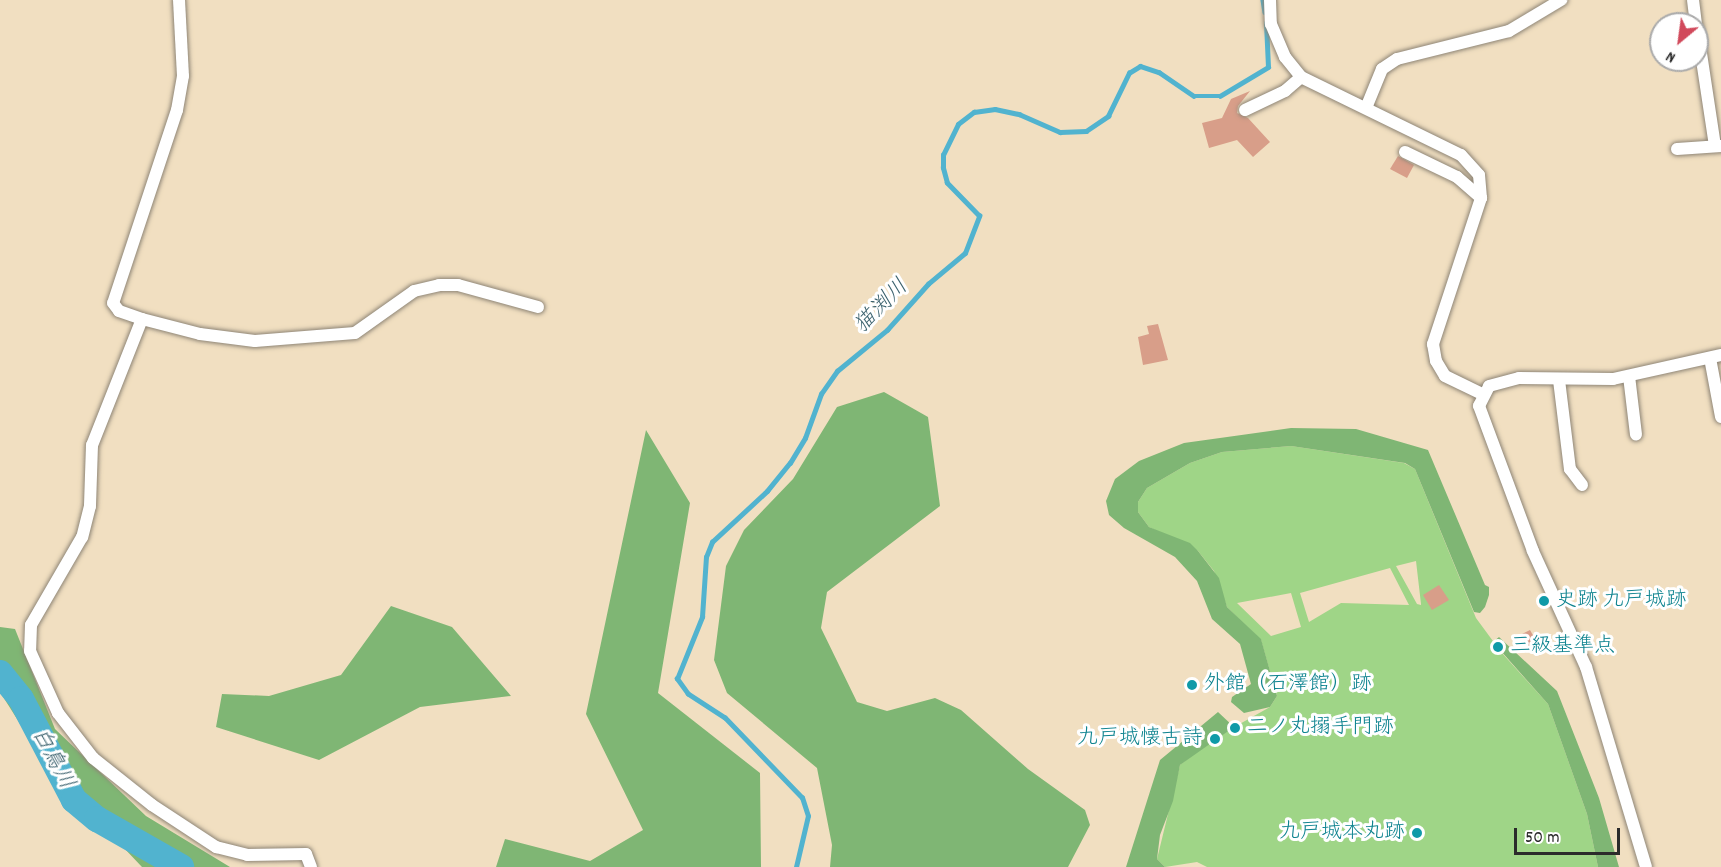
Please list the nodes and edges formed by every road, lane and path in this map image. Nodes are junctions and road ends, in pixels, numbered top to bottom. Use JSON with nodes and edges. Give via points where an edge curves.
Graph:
{"nodes":[{"id":1,"x":179,"y":0,"type":"edge"},
{"id":2,"x":1270,"y":0,"type":"edge"},
{"id":3,"x":1561,"y":0,"type":"edge"},
{"id":4,"x":1705,"y":72,"type":"edge"},
{"id":5,"x":1301,"y":77,"type":"junction"},
{"id":6,"x":1366,"y":108,"type":"junction"},
{"id":7,"x":1245,"y":110,"type":"dead end"},
{"id":8,"x":1718,"y":146,"type":"edge"},
{"id":9,"x":1677,"y":149,"type":"dead end"},
{"id":10,"x":1405,"y":152,"type":"dead end"},
{"id":11,"x":1481,"y":198,"type":"junction"},
{"id":12,"x":538,"y":307,"type":"dead end"},
{"id":13,"x":142,"y":319,"type":"junction"},
{"id":14,"x":1716,"y":357,"type":"edge"},
{"id":15,"x":1629,"y":376,"type":"junction"},
{"id":16,"x":1559,"y":380,"type":"junction"},
{"id":17,"x":1482,"y":394,"type":"junction"},
{"id":18,"x":1720,"y":417,"type":"edge"},
{"id":19,"x":1636,"y":435,"type":"dead end"},
{"id":20,"x":1582,"y":485,"type":"dead end"},
{"id":21,"x":309,"y":863,"type":"edge"},
{"id":22,"x":1646,"y":867,"type":"edge"}],
"edges":[{"from":1,"to":13,"type":"street","via":[[183,76],[177,110],[113,303],[119,312]]},
{"from":2,"to":5,"type":"street","via":[[1271,24],[1285,57]]},
{"from":3,"to":6,"type":"street","via":[[1509,31],[1397,59],[1382,69]]},
{"from":4,"to":8,"type":"street"},
{"from":5,"to":6,"type":"street"},
{"from":5,"to":7,"type":"street","via":[[1285,91]]},
{"from":6,"to":11,"type":"street","via":[[1461,155],[1479,175]]},
{"from":8,"to":9,"type":"street"},
{"from":10,"to":11,"type":"street","via":[[1457,177]]},
{"from":11,"to":17,"type":"street","via":[[1433,344],[1436,362],[1445,376]]},
{"from":12,"to":13,"type":"street","via":[[458,285],[439,285],[414,291],[355,333],[255,341],[200,334]]},
{"from":13,"to":21,"type":"street","via":[[92,445],[90,506],[82,537],[31,625],[30,651],[58,713],[93,758],[152,805],[216,847],[247,855],[306,854]]},
{"from":14,"to":15,"type":"street"},
{"from":14,"to":18,"type":"street"},
{"from":15,"to":16,"type":"street"},
{"from":15,"to":19,"type":"street"},
{"from":16,"to":17,"type":"street","via":[[1520,378],[1489,386]]},
{"from":16,"to":20,"type":"street","via":[[1570,468]]},
{"from":17,"to":22,"type":"street","via":[[1479,406],[1488,437],[1533,552],[1587,667]]}]}
